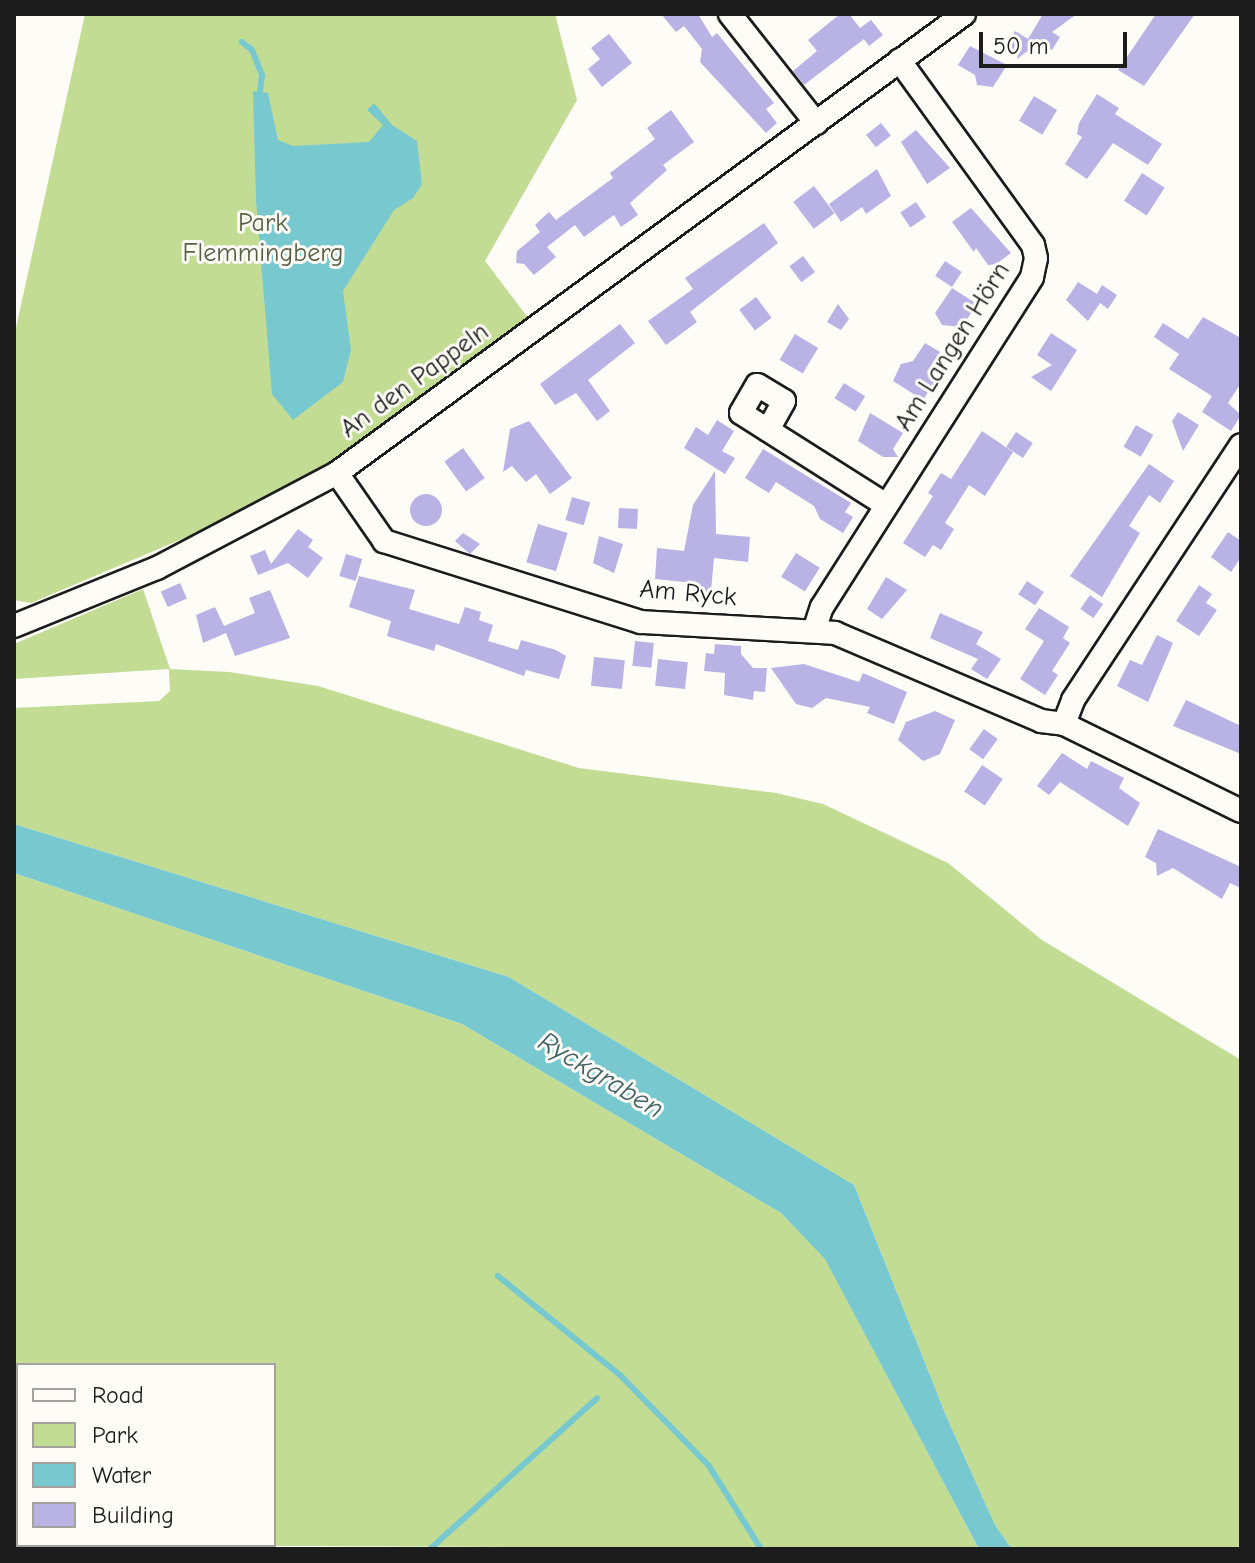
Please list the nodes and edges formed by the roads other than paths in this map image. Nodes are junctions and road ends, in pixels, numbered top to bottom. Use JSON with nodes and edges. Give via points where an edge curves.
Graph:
{"nodes":[{"id":1,"x":730,"y":14,"type":"edge"},
{"id":2,"x":964,"y":14,"type":"edge"},
{"id":3,"x":899,"y":60,"type":"junction"},
{"id":4,"x":816,"y":123,"type":"junction"},
{"id":5,"x":768,"y":430,"type":"dead end"},
{"id":6,"x":1241,"y":445,"type":"edge"},
{"id":7,"x":337,"y":473,"type":"junction"},
{"id":8,"x":886,"y":505,"type":"junction"},
{"id":9,"x":14,"y":626,"type":"edge"},
{"id":10,"x":814,"y":631,"type":"junction"},
{"id":11,"x":1064,"y":724,"type":"junction"},
{"id":12,"x":1241,"y":811,"type":"edge"}],
"edges":[{"from":1,"to":4,"type":"street"},
{"from":2,"to":3,"type":"street","name":"An den Pappeln"},
{"from":3,"to":4,"type":"street","name":"An den Pappeln"},
{"from":3,"to":8,"type":"street","name":"Am Langen Hörn","via":[[1033,245],[1036,258],[1032,277]]},
{"from":4,"to":7,"type":"street","name":"An den Pappeln"},
{"from":5,"to":8,"type":"street"},
{"from":6,"to":11,"type":"street","via":[[1073,700]]},
{"from":7,"to":9,"type":"street","name":"An den Pappeln","via":[[157,568]]},
{"from":7,"to":10,"type":"street","name":"Am Ryck","via":[[384,541],[641,622]]},
{"from":8,"to":10,"type":"street","name":"Am Langen Hörn","via":[[822,607]]},
{"from":10,"to":11,"type":"street","name":"Am Ryck","via":[[835,633],[1041,721]]},
{"from":11,"to":12,"type":"street","name":"Am Ryck"}]}
